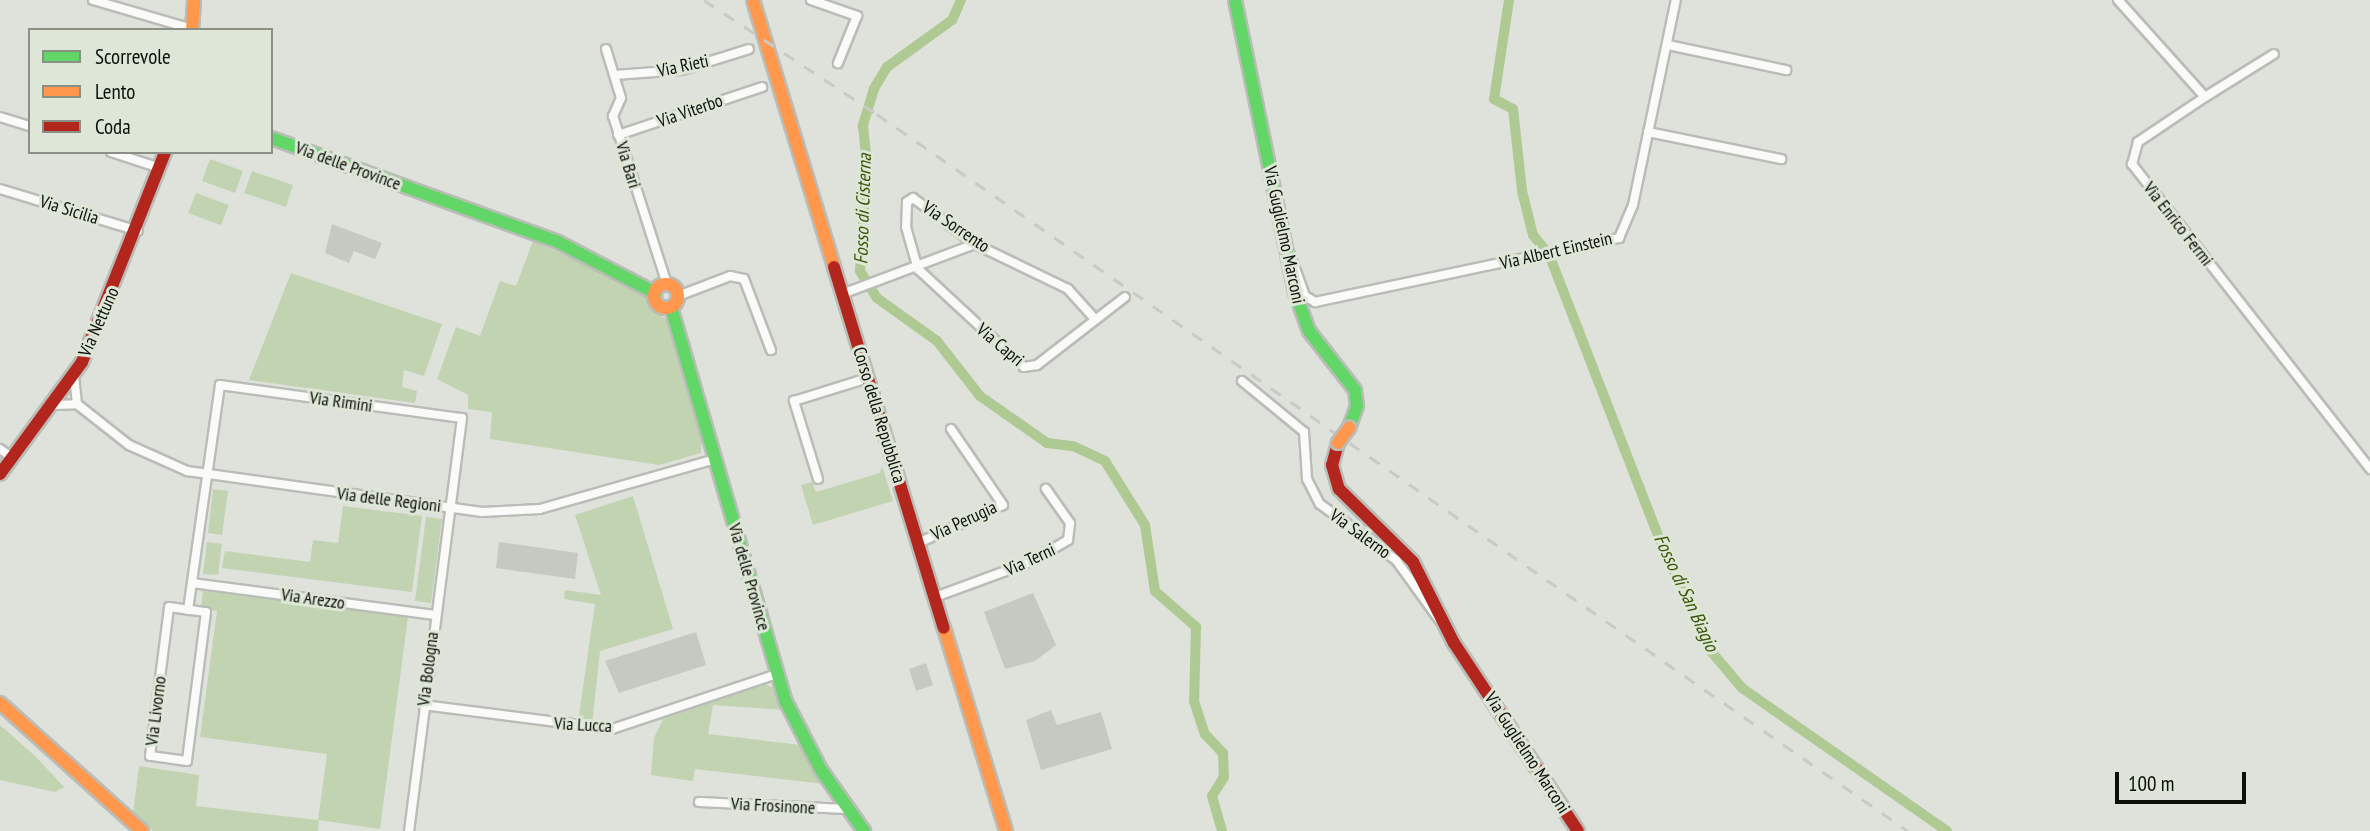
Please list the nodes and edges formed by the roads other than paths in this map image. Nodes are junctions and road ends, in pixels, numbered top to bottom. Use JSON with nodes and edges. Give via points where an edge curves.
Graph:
{"nodes":[{"id":1,"x":93,"y":0,"type":"edge"},
{"id":2,"x":194,"y":0,"type":"edge"},
{"id":3,"x":753,"y":0,"type":"edge"},
{"id":4,"x":811,"y":0,"type":"edge"},
{"id":5,"x":1235,"y":0,"type":"edge"},
{"id":6,"x":1676,"y":0,"type":"edge"},
{"id":7,"x":2118,"y":0,"type":"edge"},
{"id":8,"x":185,"y":28,"type":"edge"},
{"id":9,"x":192,"y":28,"type":"edge"},
{"id":10,"x":1668,"y":45,"type":"junction"},
{"id":11,"x":749,"y":49,"type":"dead end"},
{"id":12,"x":606,"y":50,"type":"dead end"},
{"id":13,"x":2274,"y":54,"type":"dead end"},
{"id":14,"x":838,"y":63,"type":"dead end"},
{"id":15,"x":1786,"y":70,"type":"dead end"},
{"id":16,"x":615,"y":75,"type":"junction"},
{"id":17,"x":762,"y":87,"type":"dead end"},
{"id":18,"x":2205,"y":97,"type":"junction"},
{"id":19,"x":0,"y":117,"type":"edge"},
{"id":20,"x":28,"y":125,"type":"edge"},
{"id":21,"x":1648,"y":132,"type":"junction"},
{"id":22,"x":618,"y":135,"type":"junction"},
{"id":23,"x":273,"y":139,"type":"edge"},
{"id":24,"x":117,"y":154,"type":"edge"},
{"id":25,"x":164,"y":154,"type":"edge"},
{"id":26,"x":1781,"y":159,"type":"dead end"},
{"id":27,"x":160,"y":168,"type":"junction"},
{"id":28,"x":0,"y":188,"type":"edge"},
{"id":29,"x":138,"y":231,"type":"junction"},
{"id":30,"x":975,"y":244,"type":"junction"},
{"id":31,"x":1285,"y":250,"type":"junction"},
{"id":32,"x":916,"y":266,"type":"junction"},
{"id":33,"x":667,"y":284,"type":"junction"},
{"id":34,"x":655,"y":293,"type":"junction"},
{"id":35,"x":842,"y":294,"type":"junction"},
{"id":36,"x":1125,"y":297,"type":"dead end"},
{"id":37,"x":674,"y":302,"type":"junction"},
{"id":38,"x":1094,"y":318,"type":"junction"},
{"id":39,"x":771,"y":350,"type":"dead end"},
{"id":40,"x":74,"y":376,"type":"junction"},
{"id":41,"x":868,"y":378,"type":"junction"},
{"id":42,"x":1242,"y":381,"type":"dead end"},
{"id":43,"x":77,"y":404,"type":"junction"},
{"id":44,"x":54,"y":405,"type":"junction"},
{"id":45,"x":951,"y":429,"type":"dead end"},
{"id":46,"x":0,"y":449,"type":"edge"},
{"id":47,"x":13,"y":458,"type":"junction"},
{"id":48,"x":715,"y":459,"type":"junction"},
{"id":49,"x":2370,"y":469,"type":"edge"},
{"id":50,"x":0,"y":474,"type":"edge"},
{"id":51,"x":206,"y":476,"type":"junction"},
{"id":52,"x":818,"y":478,"type":"dead end"},
{"id":53,"x":1046,"y":489,"type":"dead end"},
{"id":54,"x":450,"y":508,"type":"junction"},
{"id":55,"x":918,"y":543,"type":"junction"},
{"id":56,"x":192,"y":583,"type":"junction"},
{"id":57,"x":935,"y":597,"type":"junction"},
{"id":58,"x":188,"y":610,"type":"junction"},
{"id":59,"x":435,"y":615,"type":"junction"},
{"id":60,"x":1443,"y":622,"type":"junction"},
{"id":61,"x":777,"y":674,"type":"junction"},
{"id":62,"x":0,"y":703,"type":"edge"},
{"id":63,"x":424,"y":705,"type":"junction"},
{"id":64,"x":699,"y":802,"type":"dead end"},
{"id":65,"x":846,"y":810,"type":"junction"},
{"id":66,"x":142,"y":831,"type":"edge"},
{"id":67,"x":409,"y":831,"type":"edge"},
{"id":68,"x":864,"y":831,"type":"edge"},
{"id":69,"x":1006,"y":831,"type":"edge"},
{"id":70,"x":1578,"y":831,"type":"edge"}],
"edges":[{"from":1,"to":8,"type":"street"},
{"from":2,"to":9,"type":"street"},
{"from":3,"to":35,"type":"street","name":"Corso della Repubblica"},
{"from":4,"to":14,"type":"street","via":[[857,16]]},
{"from":5,"to":31,"type":"street","name":"Via Guglielmo Marconi"},
{"from":6,"to":10,"type":"street","name":"Via Albert Einstein"},
{"from":7,"to":18,"type":"street"},
{"from":10,"to":15,"type":"street"},
{"from":10,"to":21,"type":"street","name":"Via Albert Einstein"},
{"from":11,"to":16,"type":"street","name":"Via Rieti","via":[[674,71]]},
{"from":12,"to":16,"type":"street","name":"Via Bari"},
{"from":13,"to":18,"type":"street"},
{"from":16,"to":22,"type":"street","name":"Via Bari","via":[[622,102],[613,112]]},
{"from":17,"to":22,"type":"street","name":"Via Viterbo"},
{"from":18,"to":49,"type":"street","name":"Via Enrico Fermi","via":[[2138,142],[2131,162]]},
{"from":19,"to":20,"type":"street"},
{"from":21,"to":26,"type":"street"},
{"from":21,"to":31,"type":"street","name":"Via Albert Einstein","via":[[1629,220],[1612,242],[1315,302],[1305,296],[1297,265]]},
{"from":22,"to":33,"type":"street","name":"Via Bari"},
{"from":23,"to":34,"type":"street","name":"Via delle Province","via":[[558,242]]},
{"from":24,"to":27,"type":"street"},
{"from":25,"to":27,"type":"street","name":"Via Nettuno"},
{"from":27,"to":29,"type":"street","name":"Via Nettuno"},
{"from":28,"to":29,"type":"street","name":"Via Sicilia"},
{"from":29,"to":40,"type":"street","name":"Via Nettuno"},
{"from":30,"to":32,"type":"street"},
{"from":30,"to":32,"type":"street","name":"Via Sorrento","via":[[911,198],[906,227]]},
{"from":30,"to":38,"type":"street","name":"Via Sorrento","via":[[1068,289]]},
{"from":31,"to":60,"type":"street","name":"Via Guglielmo Marconi","bridge":true,"via":[[1307,327],[1355,390],[1357,410],[1338,443],[1332,465],[1337,486],[1407,555]]},
{"from":32,"to":35,"type":"street"},
{"from":32,"to":38,"type":"street","name":"Via Capri","via":[[1024,367],[1037,365]]},
{"from":33,"to":34,"type":"street"},
{"from":33,"to":37,"type":"street"},
{"from":34,"to":37,"type":"street","name":"Via delle Province","via":[[657,303]]},
{"from":35,"to":41,"type":"street","name":"Corso della Repubblica"},
{"from":36,"to":38,"type":"street","name":"Via Capri"},
{"from":37,"to":39,"type":"street","via":[[730,276],[744,279]]},
{"from":37,"to":48,"type":"street","name":"Via delle Province"},
{"from":40,"to":43,"type":"street"},
{"from":40,"to":44,"type":"street","name":"Via Nettuno"},
{"from":41,"to":52,"type":"street","via":[[794,401]]},
{"from":41,"to":55,"type":"street","name":"Corso della Repubblica"},
{"from":42,"to":60,"type":"street","name":"Via Salerno","via":[[1304,432],[1307,480],[1320,504],[1396,560]]},
{"from":43,"to":44,"type":"street"},
{"from":43,"to":51,"type":"street","name":"Via delle Regioni","via":[[142,452]]},
{"from":44,"to":47,"type":"street","name":"Via Nettuno"},
{"from":45,"to":55,"type":"street","name":"Via Perugia","via":[[1003,505]]},
{"from":46,"to":47,"type":"street"},
{"from":47,"to":50,"type":"street","name":"Via Nettuno"},
{"from":48,"to":54,"type":"street","name":"Via delle Regioni","via":[[540,509]]},
{"from":48,"to":61,"type":"street","name":"Via delle Province"},
{"from":51,"to":54,"type":"street","name":"Via delle Regioni"},
{"from":51,"to":54,"type":"street","name":"Via Rimini","via":[[220,385],[462,418]]},
{"from":51,"to":56,"type":"street"},
{"from":53,"to":57,"type":"street","name":"Via Terni","via":[[1070,523],[1068,540],[1030,562]]},
{"from":54,"to":59,"type":"street","name":"Via Bologna"},
{"from":55,"to":57,"type":"street","name":"Corso della Repubblica"},
{"from":56,"to":58,"type":"street"},
{"from":56,"to":59,"type":"street","name":"Via Arezzo"},
{"from":57,"to":69,"type":"street","name":"Corso della Repubblica"},
{"from":58,"to":58,"type":"street","name":"Via Livorno","via":[[206,612],[187,761],[150,756],[169,607]]},
{"from":59,"to":63,"type":"street","name":"Via Bologna"},
{"from":60,"to":70,"type":"street","name":"Via Guglielmo Marconi"},
{"from":61,"to":63,"type":"street","name":"Via Lucca","via":[[612,729]]},
{"from":61,"to":65,"type":"street","name":"Via delle Province","via":[[803,738]]},
{"from":62,"to":66,"type":"street"},
{"from":63,"to":67,"type":"street","name":"Via Bologna"},
{"from":64,"to":65,"type":"street","name":"Via Frosinone"},
{"from":65,"to":68,"type":"street","name":"Via delle Province"}]}
